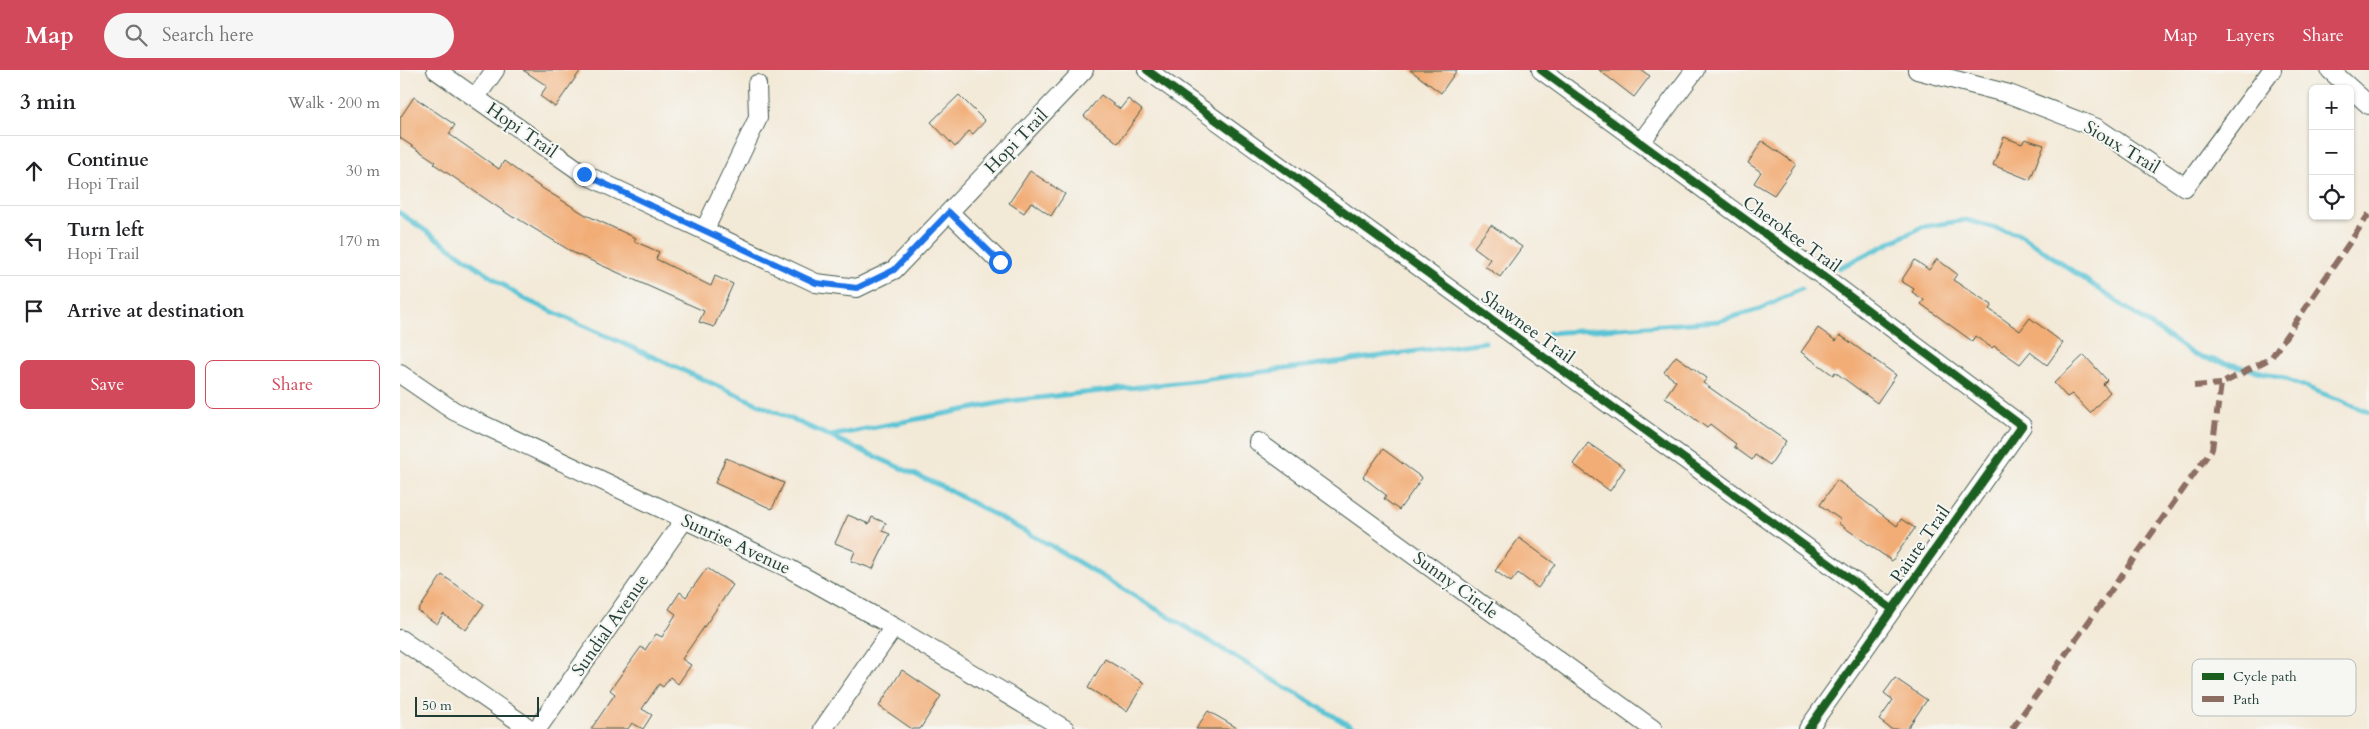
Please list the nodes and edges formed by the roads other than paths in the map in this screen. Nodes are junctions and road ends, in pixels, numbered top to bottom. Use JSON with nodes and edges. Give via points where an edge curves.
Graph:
{"nodes":[{"id":1,"x":436,"y":70,"type":"edge"},
{"id":2,"x":495,"y":70,"type":"edge"},
{"id":3,"x":1084,"y":70,"type":"edge"},
{"id":4,"x":1147,"y":70,"type":"edge"},
{"id":5,"x":1541,"y":70,"type":"edge"},
{"id":6,"x":1695,"y":70,"type":"edge"},
{"id":7,"x":1917,"y":70,"type":"edge"},
{"id":8,"x":2272,"y":70,"type":"edge"},
{"id":9,"x":2330,"y":70,"type":"edge"},
{"id":10,"x":757,"y":84,"type":"dead end"},
{"id":11,"x":476,"y":97,"type":"junction"},
{"id":12,"x":2369,"y":105,"type":"edge"},
{"id":13,"x":1641,"y":142,"type":"junction"},
{"id":14,"x":949,"y":212,"type":"junction"},
{"id":15,"x":705,"y":229,"type":"junction"},
{"id":16,"x":1000,"y":262,"type":"dead end"},
{"id":17,"x":400,"y":374,"type":"edge"},
{"id":18,"x":2022,"y":426,"type":"joint"},
{"id":19,"x":1258,"y":442,"type":"dead end"},
{"id":20,"x":684,"y":520,"type":"junction"},
{"id":21,"x":1892,"y":609,"type":"junction"},
{"id":22,"x":894,"y":627,"type":"junction"},
{"id":23,"x":400,"y":640,"type":"edge"},
{"id":24,"x":530,"y":729,"type":"edge"},
{"id":25,"x":537,"y":729,"type":"edge"},
{"id":26,"x":824,"y":729,"type":"edge"},
{"id":27,"x":1065,"y":729,"type":"edge"},
{"id":28,"x":1653,"y":729,"type":"edge"},
{"id":29,"x":1808,"y":729,"type":"edge"}],
"edges":[{"from":1,"to":11,"type":"street","name":"Hopi Trail"},
{"from":2,"to":11,"type":"street"},
{"from":3,"to":14,"type":"street","name":"Hopi Trail"},
{"from":4,"to":21,"type":"street","name":"Shawnee Trail"},
{"from":5,"to":13,"type":"street","name":"Cherokee Trail"},
{"from":6,"to":13,"type":"street"},
{"from":7,"to":8,"type":"street","name":"Sioux Trail","via":[[2009,94],[2097,128],[2185,187]]},
{"from":9,"to":12,"type":"street"},
{"from":10,"to":15,"type":"street","via":[[758,118]]},
{"from":11,"to":15,"type":"street","name":"Hopi Trail","via":[[584,174]]},
{"from":13,"to":18,"type":"street","name":"Cherokee Trail"},
{"from":14,"to":15,"type":"street","name":"Hopi Trail","via":[[894,270],[857,288],[816,283]]},
{"from":14,"to":16,"type":"street"},
{"from":17,"to":20,"type":"street","name":"Sunrise Avenue","via":[[454,411]]},
{"from":18,"to":21,"type":"street","name":"Paiute Trail"},
{"from":19,"to":28,"type":"street","name":"Sunny Circle"},
{"from":20,"to":22,"type":"street","name":"Sunrise Avenue","via":[[790,569]]},
{"from":20,"to":25,"type":"street","name":"Sundial Avenue"},
{"from":21,"to":29,"type":"street","name":"Paiute Trail"},
{"from":22,"to":26,"type":"street"},
{"from":22,"to":27,"type":"street","name":"Sunrise Avenue"},
{"from":23,"to":24,"type":"street"}]}
